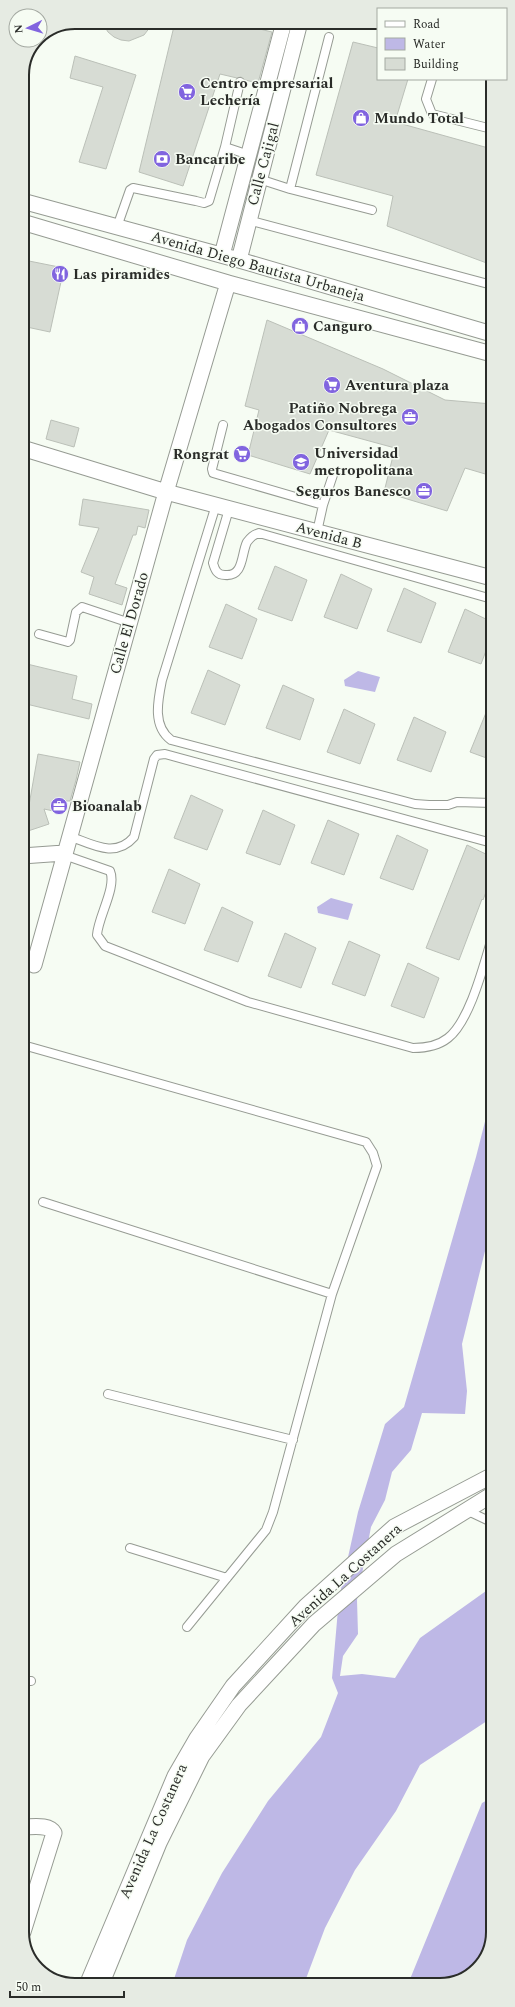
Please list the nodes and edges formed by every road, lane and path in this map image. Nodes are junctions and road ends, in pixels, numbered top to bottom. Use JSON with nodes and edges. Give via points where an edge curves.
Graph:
{"nodes":[{"id":1,"x":282,"y":29,"type":"edge"},
{"id":2,"x":298,"y":29,"type":"edge"},
{"id":3,"x":329,"y":37,"type":"dead end"},
{"id":4,"x":432,"y":80,"type":"edge"},
{"id":5,"x":240,"y":82,"type":"dead end"},
{"id":6,"x":486,"y":128,"type":"edge"},
{"id":7,"x":225,"y":147,"type":"junction"},
{"id":8,"x":249,"y":155,"type":"junction"},
{"id":9,"x":259,"y":179,"type":"junction"},
{"id":10,"x":290,"y":189,"type":"junction"},
{"id":11,"x":29,"y":203,"type":"edge"},
{"id":12,"x":372,"y":210,"type":"dead end"},
{"id":13,"x":248,"y":220,"type":"junction"},
{"id":14,"x":29,"y":224,"type":"edge"},
{"id":15,"x":117,"y":227,"type":"junction"},
{"id":16,"x":222,"y":255,"type":"junction"},
{"id":17,"x":239,"y":260,"type":"junction"},
{"id":18,"x":228,"y":282,"type":"junction"},
{"id":19,"x":486,"y":283,"type":"edge"},
{"id":20,"x":486,"y":332,"type":"edge"},
{"id":21,"x":486,"y":352,"type":"edge"},
{"id":22,"x":223,"y":425,"type":"dead end"},
{"id":23,"x":29,"y":450,"type":"edge"},
{"id":24,"x":333,"y":475,"type":"dead end"},
{"id":25,"x":166,"y":492,"type":"junction"},
{"id":26,"x":323,"y":505,"type":"junction"},
{"id":27,"x":223,"y":507,"type":"junction"},
{"id":28,"x":316,"y":532,"type":"junction"},
{"id":29,"x":486,"y":576,"type":"edge"},
{"id":30,"x":486,"y":597,"type":"edge"},
{"id":31,"x":130,"y":623,"type":"junction"},
{"id":32,"x":39,"y":634,"type":"dead end"},
{"id":33,"x":486,"y":803,"type":"edge"},
{"id":34,"x":69,"y":836,"type":"junction"},
{"id":35,"x":486,"y":841,"type":"edge"},
{"id":36,"x":64,"y":854,"type":"junction"},
{"id":37,"x":29,"y":856,"type":"edge"},
{"id":38,"x":486,"y":959,"type":"edge"},
{"id":39,"x":34,"y":965,"type":"dead end"},
{"id":40,"x":29,"y":1048,"type":"edge"},
{"id":41,"x":43,"y":1202,"type":"dead end"},
{"id":42,"x":332,"y":1294,"type":"junction"},
{"id":43,"x":108,"y":1394,"type":"dead end"},
{"id":44,"x":294,"y":1440,"type":"junction"},
{"id":45,"x":486,"y":1479,"type":"edge"},
{"id":46,"x":486,"y":1498,"type":"edge"},
{"id":47,"x":468,"y":1510,"type":"junction"},
{"id":48,"x":486,"y":1519,"type":"edge"},
{"id":49,"x":130,"y":1548,"type":"dead end"},
{"id":50,"x":227,"y":1578,"type":"junction"},
{"id":51,"x":187,"y":1627,"type":"dead end"},
{"id":52,"x":29,"y":1828,"type":"edge"},
{"id":53,"x":29,"y":1913,"type":"edge"},
{"id":54,"x":90,"y":1978,"type":"edge"},
{"id":55,"x":104,"y":1978,"type":"edge"}],
"edges":[{"from":1,"to":8,"type":"street","name":"Calle Cajigal"},
{"from":2,"to":9,"type":"street","name":"Calle Cajigal"},
{"from":3,"to":10,"type":"lane"},
{"from":4,"to":6,"type":"lane","via":[[426,99],[432,114]]},
{"from":5,"to":7,"type":"lane"},
{"from":7,"to":8,"type":"lane"},
{"from":7,"to":15,"type":"lane","via":[[208,201],[196,202],[133,188],[130,190]]},
{"from":8,"to":16,"type":"street","name":"Calle Cajigal"},
{"from":9,"to":10,"type":"lane"},
{"from":9,"to":13,"type":"street","name":"Calle Cajigal"},
{"from":10,"to":12,"type":"lane"},
{"from":11,"to":15,"type":"street","name":"Avenida Diego Bautista Urbaneja"},
{"from":13,"to":17,"type":"street","name":"Calle Cajigal"},
{"from":13,"to":19,"type":"lane"},
{"from":14,"to":18,"type":"street","name":"Avenida Diego Bautista Urbaneja"},
{"from":15,"to":16,"type":"street","name":"Avenida Diego Bautista Urbaneja"},
{"from":16,"to":17,"type":"street","name":"Avenida Diego Bautista Urbaneja"},
{"from":17,"to":20,"type":"street","name":"Avenida Diego Bautista Urbaneja"},
{"from":18,"to":21,"type":"street","name":"Avenida Diego Bautista Urbaneja"},
{"from":18,"to":25,"type":"street","name":"Calle El Dorado"},
{"from":22,"to":26,"type":"lane","via":[[213,473]]},
{"from":23,"to":25,"type":"street","name":"Avenida B"},
{"from":24,"to":26,"type":"lane"},
{"from":25,"to":27,"type":"street","name":"Avenida B"},
{"from":25,"to":31,"type":"street","name":"Calle El Dorado"},
{"from":26,"to":28,"type":"lane"},
{"from":27,"to":28,"type":"street","name":"Avenida B"},
{"from":27,"to":30,"type":"lane","via":[[213,563],[216,572],[222,575],[230,576],[236,573],[247,543],[253,535],[259,533]]},
{"from":27,"to":33,"type":"lane","via":[[162,680],[158,709],[161,727],[166,736],[171,740],[415,804]]},
{"from":28,"to":29,"type":"street","name":"Avenida B"},
{"from":31,"to":32,"type":"lane","via":[[82,607],[76,612],[68,642]]},
{"from":31,"to":34,"type":"street","name":"Calle El Dorado"},
{"from":34,"to":35,"type":"lane","via":[[107,850],[124,846],[131,841],[154,759],[165,754]]},
{"from":34,"to":36,"type":"street","name":"Calle El Dorado"},
{"from":36,"to":37,"type":"street"},
{"from":36,"to":38,"type":"lane","via":[[110,871],[112,883],[97,930],[97,935],[105,946],[248,1002],[413,1048],[438,1044],[448,1038],[461,1024]]},
{"from":36,"to":39,"type":"street","name":"Calle El Dorado"},
{"from":40,"to":42,"type":"lane","via":[[366,1142],[374,1154],[377,1166]]},
{"from":41,"to":42,"type":"lane"},
{"from":42,"to":44,"type":"lane"},
{"from":43,"to":44,"type":"lane"},
{"from":44,"to":50,"type":"lane","via":[[266,1530]]},
{"from":45,"to":54,"type":"street","name":"Avenida La Costanera","via":[[394,1527],[306,1606],[233,1686],[197,1738],[175,1776]]},
{"from":46,"to":47,"type":"street","name":"Avenida La Costanera"},
{"from":47,"to":48,"type":"lane"},
{"from":47,"to":55,"type":"street","name":"Avenida La Costanera","via":[[396,1554],[314,1624],[239,1705],[202,1756],[159,1843]]},
{"from":49,"to":50,"type":"lane"},
{"from":50,"to":51,"type":"lane"},
{"from":52,"to":53,"type":"street","via":[[47,1827],[54,1833]]}]}
